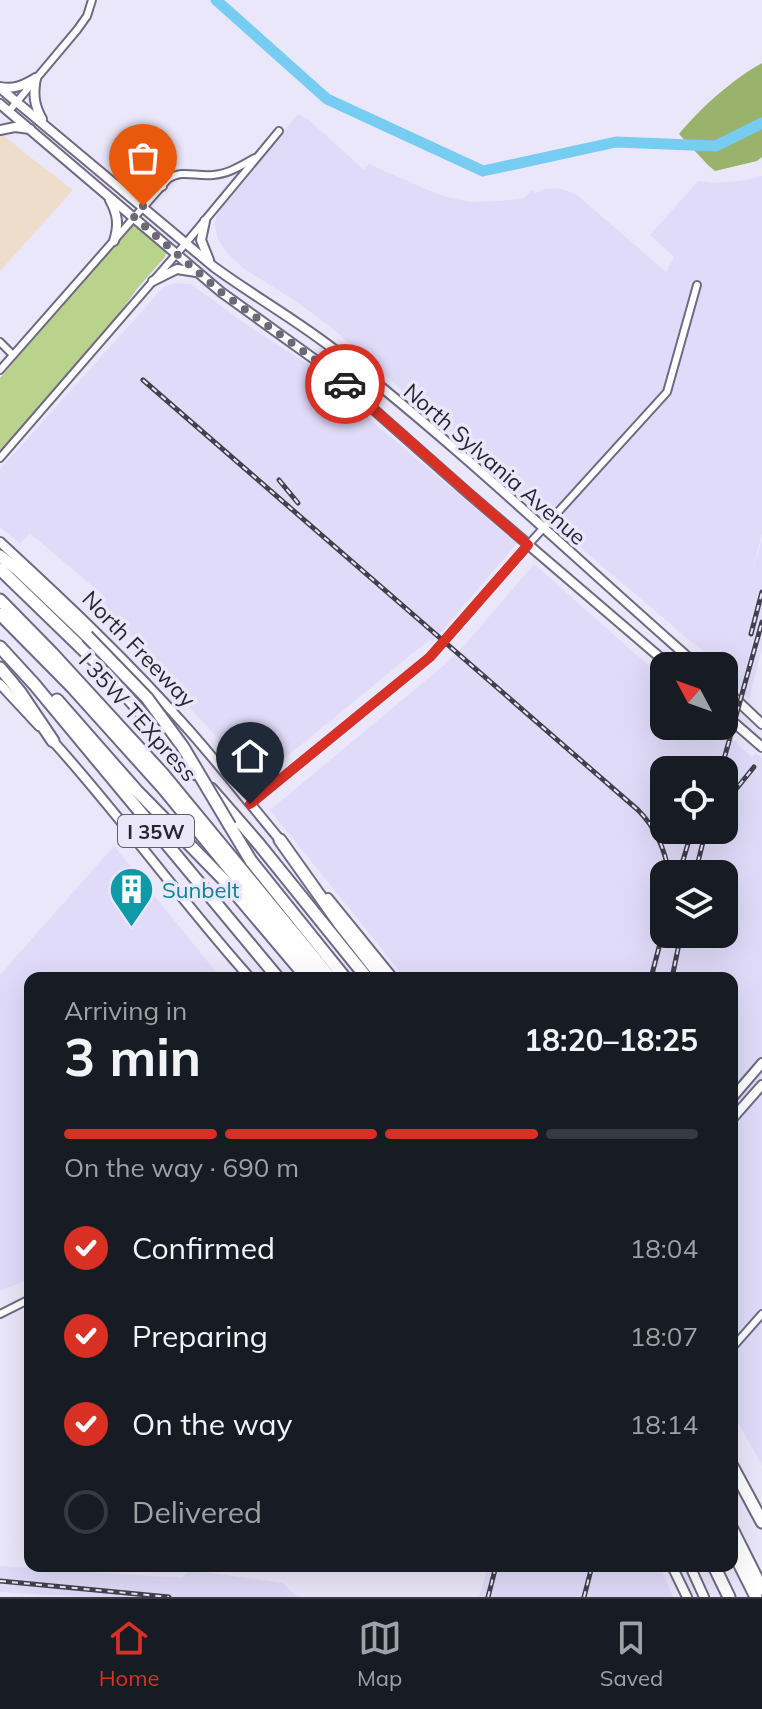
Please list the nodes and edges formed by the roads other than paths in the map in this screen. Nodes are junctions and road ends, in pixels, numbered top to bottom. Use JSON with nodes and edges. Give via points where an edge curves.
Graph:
{"nodes":[{"id":1,"x":92,"y":0,"type":"edge"},
{"id":2,"x":36,"y":78,"type":"junction"},
{"id":3,"x":0,"y":87,"type":"edge"},
{"id":4,"x":16,"y":102,"type":"junction"},
{"id":5,"x":0,"y":104,"type":"edge"},
{"id":6,"x":9,"y":111,"type":"junction"},
{"id":7,"x":46,"y":126,"type":"junction"},
{"id":8,"x":30,"y":129,"type":"junction"},
{"id":9,"x":0,"y":130,"type":"edge"},
{"id":10,"x":279,"y":131,"type":"dead end"},
{"id":11,"x":258,"y":156,"type":"junction"},
{"id":12,"x":162,"y":186,"type":"junction"},
{"id":13,"x":124,"y":191,"type":"junction"},
{"id":14,"x":107,"y":196,"type":"junction"},
{"id":15,"x":143,"y":206,"type":"junction"},
{"id":16,"x":134,"y":217,"type":"junction"},
{"id":17,"x":205,"y":221,"type":"junction"},
{"id":18,"x":114,"y":241,"type":"junction"},
{"id":19,"x":186,"y":243,"type":"junction"},
{"id":20,"x":177,"y":254,"type":"junction"},
{"id":21,"x":214,"y":267,"type":"junction"},
{"id":22,"x":200,"y":273,"type":"junction"},
{"id":23,"x":153,"y":281,"type":"junction"},
{"id":24,"x":697,"y":285,"type":"dead end"},
{"id":25,"x":0,"y":342,"type":"edge"},
{"id":26,"x":13,"y":355,"type":"junction"},
{"id":27,"x":0,"y":370,"type":"edge"},
{"id":28,"x":377,"y":384,"type":"junction"},
{"id":29,"x":364,"y":401,"type":"junction"},
{"id":30,"x":0,"y":457,"type":"edge"},
{"id":31,"x":543,"y":529,"type":"junction"},
{"id":32,"x":0,"y":542,"type":"edge"},
{"id":33,"x":528,"y":545,"type":"junction"},
{"id":34,"x":0,"y":556,"type":"edge"},
{"id":35,"x":0,"y":569,"type":"edge"},
{"id":36,"x":0,"y":600,"type":"edge"},
{"id":37,"x":0,"y":614,"type":"edge"},
{"id":38,"x":0,"y":647,"type":"edge"},
{"id":39,"x":654,"y":652,"type":"edge"},
{"id":40,"x":682,"y":652,"type":"edge"},
{"id":41,"x":0,"y":668,"type":"edge"},
{"id":42,"x":0,"y":684,"type":"edge"},
{"id":43,"x":34,"y":684,"type":"junction"},
{"id":44,"x":738,"y":701,"type":"edge"},
{"id":45,"x":762,"y":724,"type":"edge"},
{"id":46,"x":738,"y":726,"type":"edge"},
{"id":47,"x":53,"y":741,"type":"junction"},
{"id":48,"x":762,"y":747,"type":"edge"},
{"id":49,"x":250,"y":804,"type":"junction"},
{"id":50,"x":280,"y":840,"type":"junction"},
{"id":51,"x":245,"y":972,"type":"edge"},
{"id":52,"x":273,"y":972,"type":"edge"},
{"id":53,"x":302,"y":972,"type":"edge"},
{"id":54,"x":314,"y":972,"type":"edge"},
{"id":55,"x":326,"y":972,"type":"edge"},
{"id":56,"x":340,"y":972,"type":"edge"},
{"id":57,"x":362,"y":972,"type":"edge"},
{"id":58,"x":377,"y":972,"type":"edge"},
{"id":59,"x":388,"y":972,"type":"edge"},
{"id":60,"x":762,"y":1063,"type":"edge"},
{"id":61,"x":762,"y":1085,"type":"edge"},
{"id":62,"x":738,"y":1091,"type":"edge"},
{"id":63,"x":738,"y":1112,"type":"edge"},
{"id":64,"x":24,"y":1302,"type":"edge"},
{"id":65,"x":0,"y":1314,"type":"edge"},
{"id":66,"x":762,"y":1314,"type":"edge"},
{"id":67,"x":738,"y":1341,"type":"edge"},
{"id":68,"x":738,"y":1477,"type":"edge"},
{"id":69,"x":762,"y":1522,"type":"edge"},
{"id":70,"x":738,"y":1541,"type":"edge"},
{"id":71,"x":738,"y":1561,"type":"edge"},
{"id":72,"x":675,"y":1572,"type":"edge"},
{"id":73,"x":693,"y":1572,"type":"edge"},
{"id":74,"x":717,"y":1572,"type":"edge"},
{"id":75,"x":762,"y":1589,"type":"edge"},
{"id":76,"x":687,"y":1597,"type":"edge"},
{"id":77,"x":704,"y":1597,"type":"edge"},
{"id":78,"x":729,"y":1597,"type":"edge"},
{"id":79,"x":756,"y":1597,"type":"edge"}],
"edges":[{"from":1,"to":2,"type":"street","via":[[82,23]]},
{"from":2,"to":3,"type":"main road","via":[[21,86]]},
{"from":2,"to":4,"type":"street"},
{"from":2,"to":7,"type":"main road","via":[[34,99]]},
{"from":3,"to":4,"type":"main road","name":"North Sylvania Avenue"},
{"from":4,"to":6,"type":"street"},
{"from":4,"to":7,"type":"main road","name":"North Sylvania Avenue"},
{"from":5,"to":6,"type":"main road","name":"North Sylvania Avenue"},
{"from":6,"to":8,"type":"main road","name":"North Sylvania Avenue"},
{"from":7,"to":13,"type":"main road","name":"North Sylvania Avenue"},
{"from":8,"to":9,"type":"main road"},
{"from":8,"to":14,"type":"main road","name":"North Sylvania Avenue"},
{"from":10,"to":11,"type":"street"},
{"from":11,"to":12,"type":"street","via":[[222,173],[180,173]]},
{"from":11,"to":17,"type":"street"},
{"from":12,"to":13,"type":"main road"},
{"from":12,"to":15,"type":"street"},
{"from":13,"to":15,"type":"main road","name":"North Sylvania Avenue"},
{"from":14,"to":16,"type":"main road","name":"North Sylvania Avenue"},
{"from":14,"to":18,"type":"main road","via":[[118,224]]},
{"from":15,"to":16,"type":"street"},
{"from":15,"to":19,"type":"main road","name":"North Sylvania Avenue"},
{"from":16,"to":18,"type":"street"},
{"from":16,"to":20,"type":"main road","name":"North Sylvania Avenue"},
{"from":17,"to":19,"type":"street"},
{"from":17,"to":21,"type":"main road","via":[[201,240]]},
{"from":18,"to":26,"type":"street"},
{"from":19,"to":20,"type":"street"},
{"from":19,"to":21,"type":"main road","name":"North Sylvania Avenue"},
{"from":20,"to":22,"type":"main road","name":"North Sylvania Avenue"},
{"from":20,"to":23,"type":"street"},
{"from":21,"to":28,"type":"main road","name":"North Sylvania Avenue"},
{"from":22,"to":23,"type":"main road","via":[[177,269]]},
{"from":22,"to":29,"type":"main road","name":"North Sylvania Avenue"},
{"from":23,"to":30,"type":"street"},
{"from":24,"to":31,"type":"street","via":[[667,392]]},
{"from":25,"to":26,"type":"street"},
{"from":26,"to":27,"type":"street"},
{"from":28,"to":29,"type":"main road"},
{"from":28,"to":31,"type":"main road","name":"North Sylvania Avenue"},
{"from":29,"to":33,"type":"main road","name":"North Sylvania Avenue"},
{"from":31,"to":33,"type":"street"},
{"from":31,"to":40,"type":"main road","name":"North Sylvania Avenue"},
{"from":32,"to":49,"type":"main road","name":"North Freeway","via":[[123,659]]},
{"from":33,"to":39,"type":"main road","name":"North Sylvania Avenue"},
{"from":33,"to":49,"type":"street","via":[[430,657]]},
{"from":34,"to":56,"type":"highway","bridge":true,"via":[[147,698],[251,861]]},
{"from":35,"to":57,"type":"highway","name":"North Freeway","number":"I 35W","via":[[97,663],[226,805]]},
{"from":36,"to":55,"type":"highway","name":"I 35W TEXpress","via":[[163,774]]},
{"from":37,"to":54,"type":"highway","name":"I 35W TEXpress","via":[[163,788]]},
{"from":38,"to":43,"type":"highway","number":"I 35W"},
{"from":41,"to":47,"type":"highway"},
{"from":42,"to":47,"type":"main road"},
{"from":43,"to":52,"type":"highway","number":"I 35W"},
{"from":43,"to":53,"type":"highway","via":[[47,689]]},
{"from":44,"to":45,"type":"main road"},
{"from":46,"to":48,"type":"main road"},
{"from":47,"to":51,"type":"main road"},
{"from":49,"to":50,"type":"main road","name":"North Freeway"},
{"from":50,"to":58,"type":"highway"},
{"from":50,"to":59,"type":"main road","name":"North Freeway"},
{"from":60,"to":62,"type":"main road"},
{"from":61,"to":63,"type":"main road"},
{"from":64,"to":65,"type":"street"},
{"from":66,"to":67,"type":"street"},
{"from":68,"to":69,"type":"highway"},
{"from":70,"to":75,"type":"highway"},
{"from":71,"to":79,"type":"highway"},
{"from":72,"to":76,"type":"main road"},
{"from":73,"to":77,"type":"main road"},
{"from":74,"to":78,"type":"highway"}]}
